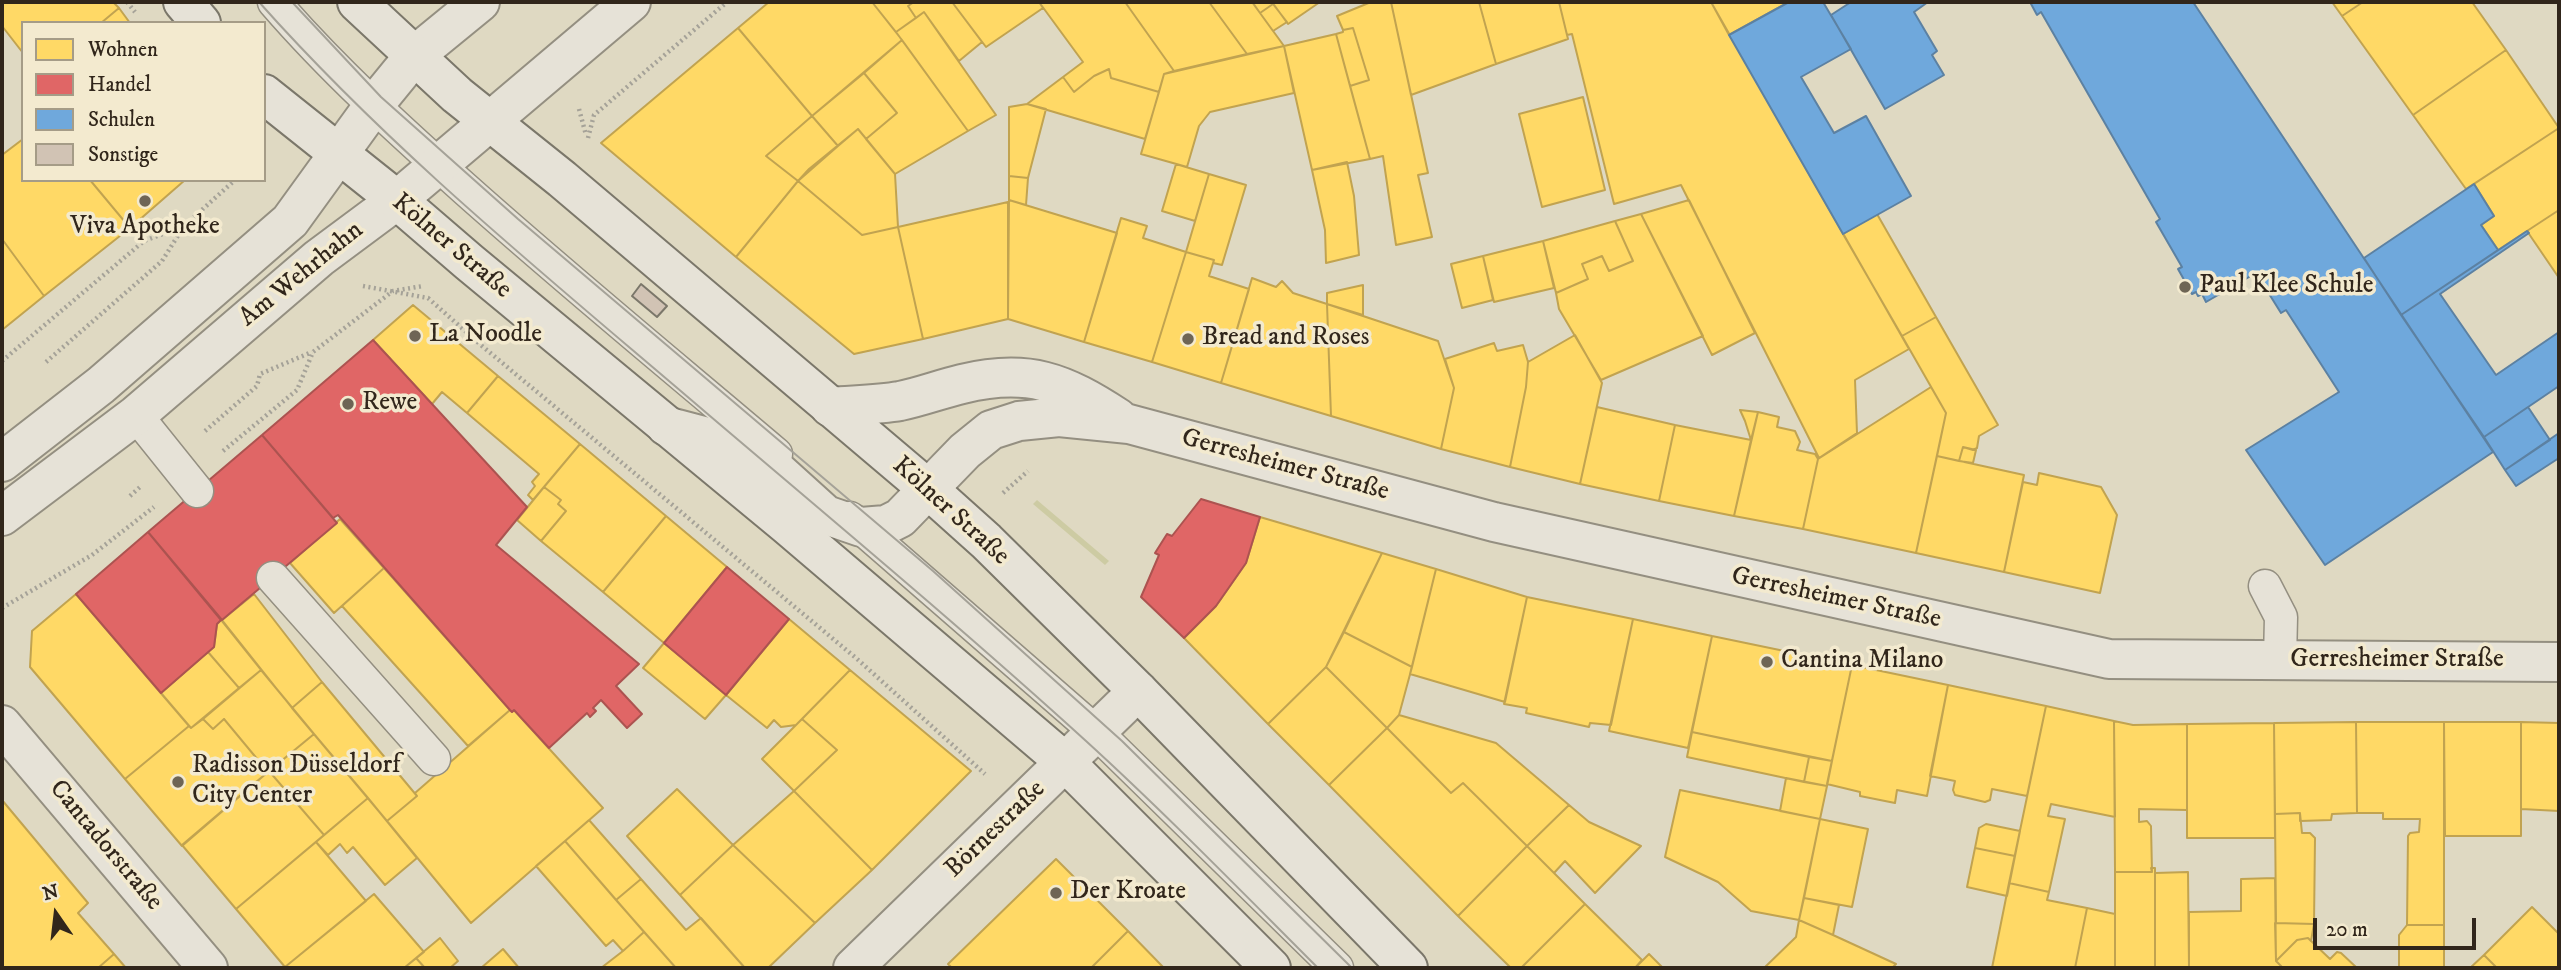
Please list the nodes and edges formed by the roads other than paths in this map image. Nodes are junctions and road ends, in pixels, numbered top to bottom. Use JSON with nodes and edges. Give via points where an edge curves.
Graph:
{"nodes":[{"id":1,"x":184,"y":2,"type":"edge"},
{"id":2,"x":274,"y":2,"type":"edge"},
{"id":3,"x":357,"y":2,"type":"edge"},
{"id":4,"x":480,"y":2,"type":"edge"},
{"id":5,"x":631,"y":2,"type":"edge"},
{"id":6,"x":199,"y":21,"type":"edge"},
{"id":7,"x":414,"y":56,"type":"junction"},
{"id":8,"x":266,"y":96,"type":"edge"},
{"id":9,"x":374,"y":105,"type":"junction"},
{"id":10,"x":489,"y":121,"type":"junction"},
{"id":11,"x":353,"y":164,"type":"junction"},
{"id":12,"x":438,"y":164,"type":"junction"},
{"id":13,"x":397,"y":200,"type":"junction"},
{"id":14,"x":830,"y":407,"type":"junction"},
{"id":15,"x":136,"y":415,"type":"junction"},
{"id":16,"x":1129,"y":424,"type":"junction"},
{"id":17,"x":666,"y":426,"type":"junction"},
{"id":18,"x":2,"y":462,"type":"edge"},
{"id":19,"x":193,"y":485,"type":"road end"},
{"id":20,"x":928,"y":489,"type":"junction"},
{"id":21,"x":2,"y":516,"type":"edge"},
{"id":22,"x":861,"y":527,"type":"junction"},
{"id":23,"x":273,"y":578,"type":"dead end"},
{"id":24,"x":2265,"y":586,"type":"dead end"},
{"id":25,"x":2280,"y":660,"type":"junction"},
{"id":26,"x":2559,"y":662,"type":"edge"},
{"id":27,"x":1138,"y":691,"type":"junction"},
{"id":28,"x":2,"y":725,"type":"edge"},
{"id":29,"x":1096,"y":732,"type":"junction"},
{"id":30,"x":434,"y":759,"type":"dead end"},
{"id":31,"x":1065,"y":762,"type":"junction"},
{"id":32,"x":208,"y":968,"type":"edge"},
{"id":33,"x":853,"y":968,"type":"edge"},
{"id":34,"x":1271,"y":968,"type":"edge"},
{"id":35,"x":1336,"y":968,"type":"edge"},
{"id":36,"x":1408,"y":968,"type":"edge"}],
"edges":[{"from":1,"to":6,"type":"street"},
{"from":2,"to":9,"type":"lane"},
{"from":3,"to":7,"type":"street","name":"Kölner Straße"},
{"from":4,"to":7,"type":"street","name":"Am Wehrhahn"},
{"from":5,"to":10,"type":"street","name":"Am Wehrhahn"},
{"from":7,"to":9,"type":"street","name":"Am Wehrhahn"},
{"from":7,"to":10,"type":"street","name":"Kölner Straße"},
{"from":8,"to":11,"type":"street","name":"Kölner Straße"},
{"from":9,"to":11,"type":"street","name":"Am Wehrhahn"},
{"from":9,"to":12,"type":"lane"},
{"from":10,"to":12,"type":"street","name":"Am Wehrhahn"},
{"from":10,"to":14,"type":"street","name":"Kölner Straße"},
{"from":11,"to":13,"type":"street","name":"Kölner Straße"},
{"from":11,"to":18,"type":"street","name":"Am Wehrhahn","via":[[101,385]]},
{"from":12,"to":13,"type":"street","name":"Am Wehrhahn"},
{"from":12,"to":22,"type":"lane"},
{"from":13,"to":15,"type":"street","name":"Am Wehrhahn","via":[[319,258]]},
{"from":13,"to":17,"type":"street","name":"Kölner Straße"},
{"from":14,"to":16,"type":"street","name":"Gerresheimer Straße","via":[[901,401],[970,382],[1015,376],[1040,379],[1084,396]]},
{"from":14,"to":20,"type":"street","name":"Kölner Straße"},
{"from":15,"to":19,"type":"lane"},
{"from":15,"to":21,"type":"street","name":"Am Wehrhahn"},
{"from":16,"to":20,"type":"street","name":"Gerresheimer Straße","via":[[1059,417],[1019,421],[991,430]]},
{"from":16,"to":25,"type":"street","name":"Gerresheimer Straße","via":[[1507,525],[2109,659]]},
{"from":17,"to":22,"type":"street","name":"Kölner Straße","via":[[753,449],[826,515]]},
{"from":17,"to":31,"type":"street","name":"Kölner Straße"},
{"from":20,"to":22,"type":"street","name":"Gerresheimer Straße","via":[[900,518],[886,525]]},
{"from":20,"to":27,"type":"street","name":"Kölner Straße"},
{"from":22,"to":29,"type":"lane"},
{"from":23,"to":30,"type":"lane"},
{"from":24,"to":25,"type":"lane","via":[[2281,617]]},
{"from":25,"to":26,"type":"street","name":"Gerresheimer Straße"},
{"from":27,"to":29,"type":"street","name":"Börnestraße"},
{"from":27,"to":36,"type":"street","name":"Kölner Straße"},
{"from":28,"to":32,"type":"street","name":"Cantadorstraße"},
{"from":29,"to":31,"type":"street","name":"Börnestraße"},
{"from":29,"to":35,"type":"lane"},
{"from":31,"to":33,"type":"street","name":"Börnestraße"},
{"from":31,"to":34,"type":"street","name":"Kölner Straße"}]}
